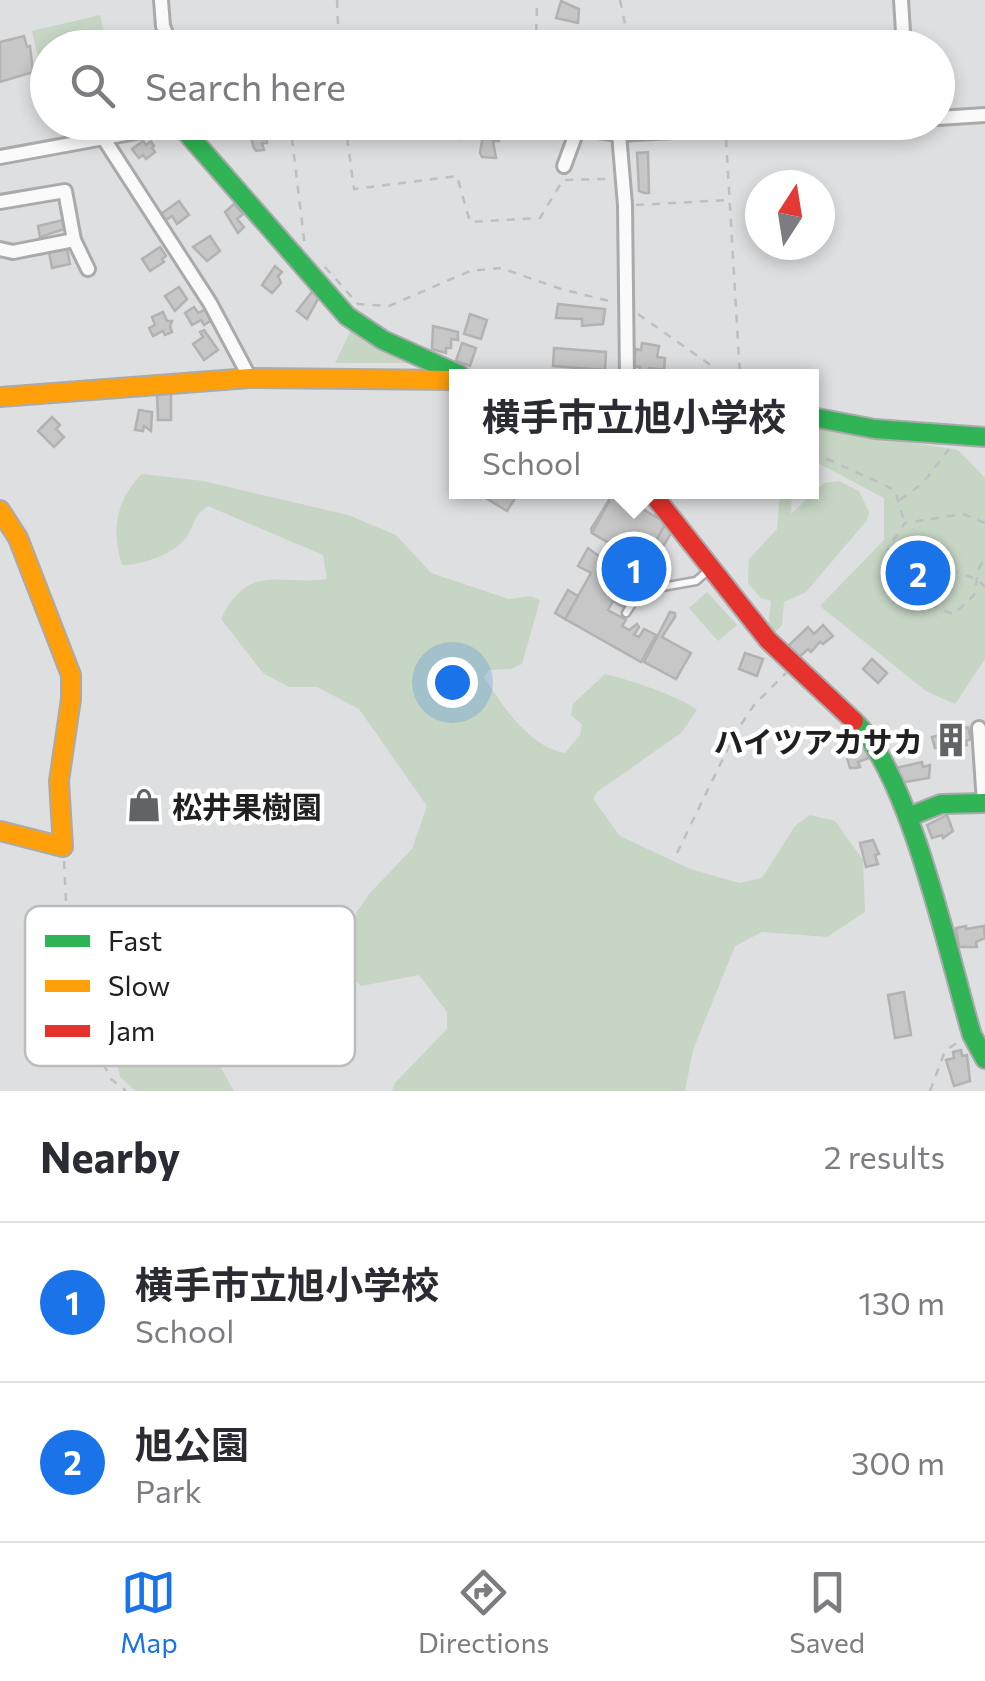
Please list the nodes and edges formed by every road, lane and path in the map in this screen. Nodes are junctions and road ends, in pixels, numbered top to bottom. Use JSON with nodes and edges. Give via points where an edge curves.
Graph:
{"nodes":[{"id":1,"x":162,"y":0,"type":"edge"},
{"id":2,"x":337,"y":0,"type":"edge"},
{"id":3,"x":537,"y":0,"type":"edge"},
{"id":4,"x":620,"y":0,"type":"edge"},
{"id":5,"x":901,"y":0,"type":"edge"},
{"id":6,"x":165,"y":30,"type":"edge"},
{"id":7,"x":339,"y":30,"type":"edge"},
{"id":8,"x":536,"y":30,"type":"edge"},
{"id":9,"x":626,"y":30,"type":"edge"},
{"id":10,"x":903,"y":30,"type":"edge"},
{"id":11,"x":985,"y":115,"type":"edge"},
{"id":12,"x":955,"y":117,"type":"edge"},
{"id":13,"x":98,"y":140,"type":"edge"},
{"id":14,"x":105,"y":140,"type":"edge"},
{"id":15,"x":198,"y":140,"type":"edge"},
{"id":16,"x":292,"y":140,"type":"edge"},
{"id":17,"x":347,"y":140,"type":"edge"},
{"id":18,"x":574,"y":140,"type":"edge"},
{"id":19,"x":619,"y":140,"type":"edge"},
{"id":20,"x":726,"y":140,"type":"edge"},
{"id":21,"x":0,"y":157,"type":"edge"},
{"id":22,"x":564,"y":166,"type":"dead end"},
{"id":23,"x":622,"y":179,"type":"junction"},
{"id":24,"x":730,"y":200,"type":"junction"},
{"id":25,"x":0,"y":202,"type":"edge"},
{"id":26,"x":624,"y":205,"type":"junction"},
{"id":27,"x":74,"y":240,"type":"junction"},
{"id":28,"x":304,"y":246,"type":"dead end"},
{"id":29,"x":0,"y":249,"type":"edge"},
{"id":30,"x":318,"y":260,"type":"dead end"},
{"id":31,"x":88,"y":269,"type":"dead end"},
{"id":32,"x":628,"y":307,"type":"junction"},
{"id":33,"x":450,"y":369,"type":"edge"},
{"id":34,"x":628,"y":369,"type":"edge"},
{"id":35,"x":716,"y":369,"type":"edge"},
{"id":36,"x":740,"y":369,"type":"edge"},
{"id":37,"x":250,"y":378,"type":"junction"},
{"id":38,"x":449,"y":380,"type":"edge"},
{"id":39,"x":0,"y":396,"type":"edge"},
{"id":40,"x":819,"y":418,"type":"edge"},
{"id":41,"x":957,"y":435,"type":"junction"},
{"id":42,"x":985,"y":437,"type":"edge"},
{"id":43,"x":819,"y":455,"type":"edge"},
{"id":44,"x":657,"y":499,"type":"edge"},
{"id":45,"x":898,"y":501,"type":"junction"},
{"id":46,"x":0,"y":510,"type":"edge"},
{"id":47,"x":904,"y":522,"type":"junction"},
{"id":48,"x":985,"y":523,"type":"edge"},
{"id":49,"x":888,"y":552,"type":"junction"},
{"id":50,"x":985,"y":558,"type":"edge"},
{"id":51,"x":712,"y":567,"type":"junction"},
{"id":52,"x":977,"y":579,"type":"junction"},
{"id":53,"x":985,"y":587,"type":"edge"},
{"id":54,"x":626,"y":613,"type":"dead end"},
{"id":55,"x":794,"y":665,"type":"junction"},
{"id":56,"x":979,"y":728,"type":"dead end"},
{"id":57,"x":984,"y":803,"type":"edge"},
{"id":58,"x":908,"y":816,"type":"junction"},
{"id":59,"x":0,"y":831,"type":"edge"},
{"id":60,"x":63,"y":847,"type":"junction"},
{"id":61,"x":677,"y":853,"type":"dead end"},
{"id":62,"x":66,"y":906,"type":"edge"},
{"id":63,"x":972,"y":1034,"type":"junction"},
{"id":64,"x":985,"y":1059,"type":"edge"},
{"id":65,"x":104,"y":1066,"type":"edge"},
{"id":66,"x":126,"y":1091,"type":"edge"},
{"id":67,"x":930,"y":1091,"type":"edge"}],
"edges":[{"from":1,"to":6,"type":"street"},
{"from":2,"to":7,"type":"path"},
{"from":3,"to":8,"type":"path"},
{"from":4,"to":9,"type":"path"},
{"from":5,"to":10,"type":"street"},
{"from":11,"to":12,"type":"street"},
{"from":13,"to":21,"type":"street"},
{"from":14,"to":37,"type":"street"},
{"from":15,"to":33,"type":"street","via":[[347,316]]},
{"from":16,"to":28,"type":"path"},
{"from":17,"to":23,"type":"path","via":[[354,188],[457,176],[470,222],[540,218],[564,180]]},
{"from":18,"to":22,"type":"street"},
{"from":19,"to":23,"type":"street"},
{"from":20,"to":24,"type":"path"},
{"from":23,"to":26,"type":"street"},
{"from":24,"to":26,"type":"path"},
{"from":24,"to":36,"type":"path"},
{"from":25,"to":27,"type":"street","via":[[65,191]]},
{"from":26,"to":32,"type":"street"},
{"from":27,"to":29,"type":"street"},
{"from":27,"to":31,"type":"street"},
{"from":30,"to":32,"type":"path","via":[[358,304],[390,306],[470,271],[501,268]]},
{"from":32,"to":34,"type":"street"},
{"from":32,"to":35,"type":"path"},
{"from":37,"to":38,"type":"street"},
{"from":37,"to":39,"type":"street"},
{"from":40,"to":41,"type":"street"},
{"from":41,"to":42,"type":"street"},
{"from":41,"to":45,"type":"path","via":[[924,483]]},
{"from":43,"to":45,"type":"path","via":[[895,490]]},
{"from":44,"to":51,"type":"street"},
{"from":45,"to":47,"type":"path"},
{"from":46,"to":60,"type":"street","via":[[18,538],[71,676],[59,781]]},
{"from":47,"to":48,"type":"path","via":[[963,514]]},
{"from":47,"to":49,"type":"path"},
{"from":49,"to":52,"type":"path"},
{"from":49,"to":52,"type":"path","via":[[883,567],[889,579],[943,612],[954,614],[974,595]]},
{"from":50,"to":52,"type":"path"},
{"from":51,"to":54,"type":"lane","via":[[696,581],[639,593]]},
{"from":51,"to":55,"type":"street"},
{"from":52,"to":53,"type":"path"},
{"from":55,"to":58,"type":"street","via":[[869,735]]},
{"from":55,"to":61,"type":"path","via":[[736,732]]},
{"from":56,"to":57,"type":"street"},
{"from":57,"to":58,"type":"street","via":[[940,804]]},
{"from":58,"to":63,"type":"street"},
{"from":59,"to":60,"type":"street"},
{"from":60,"to":62,"type":"path"},
{"from":63,"to":64,"type":"street"},
{"from":63,"to":67,"type":"path","via":[[945,1051]]},
{"from":65,"to":66,"type":"path"}]}
